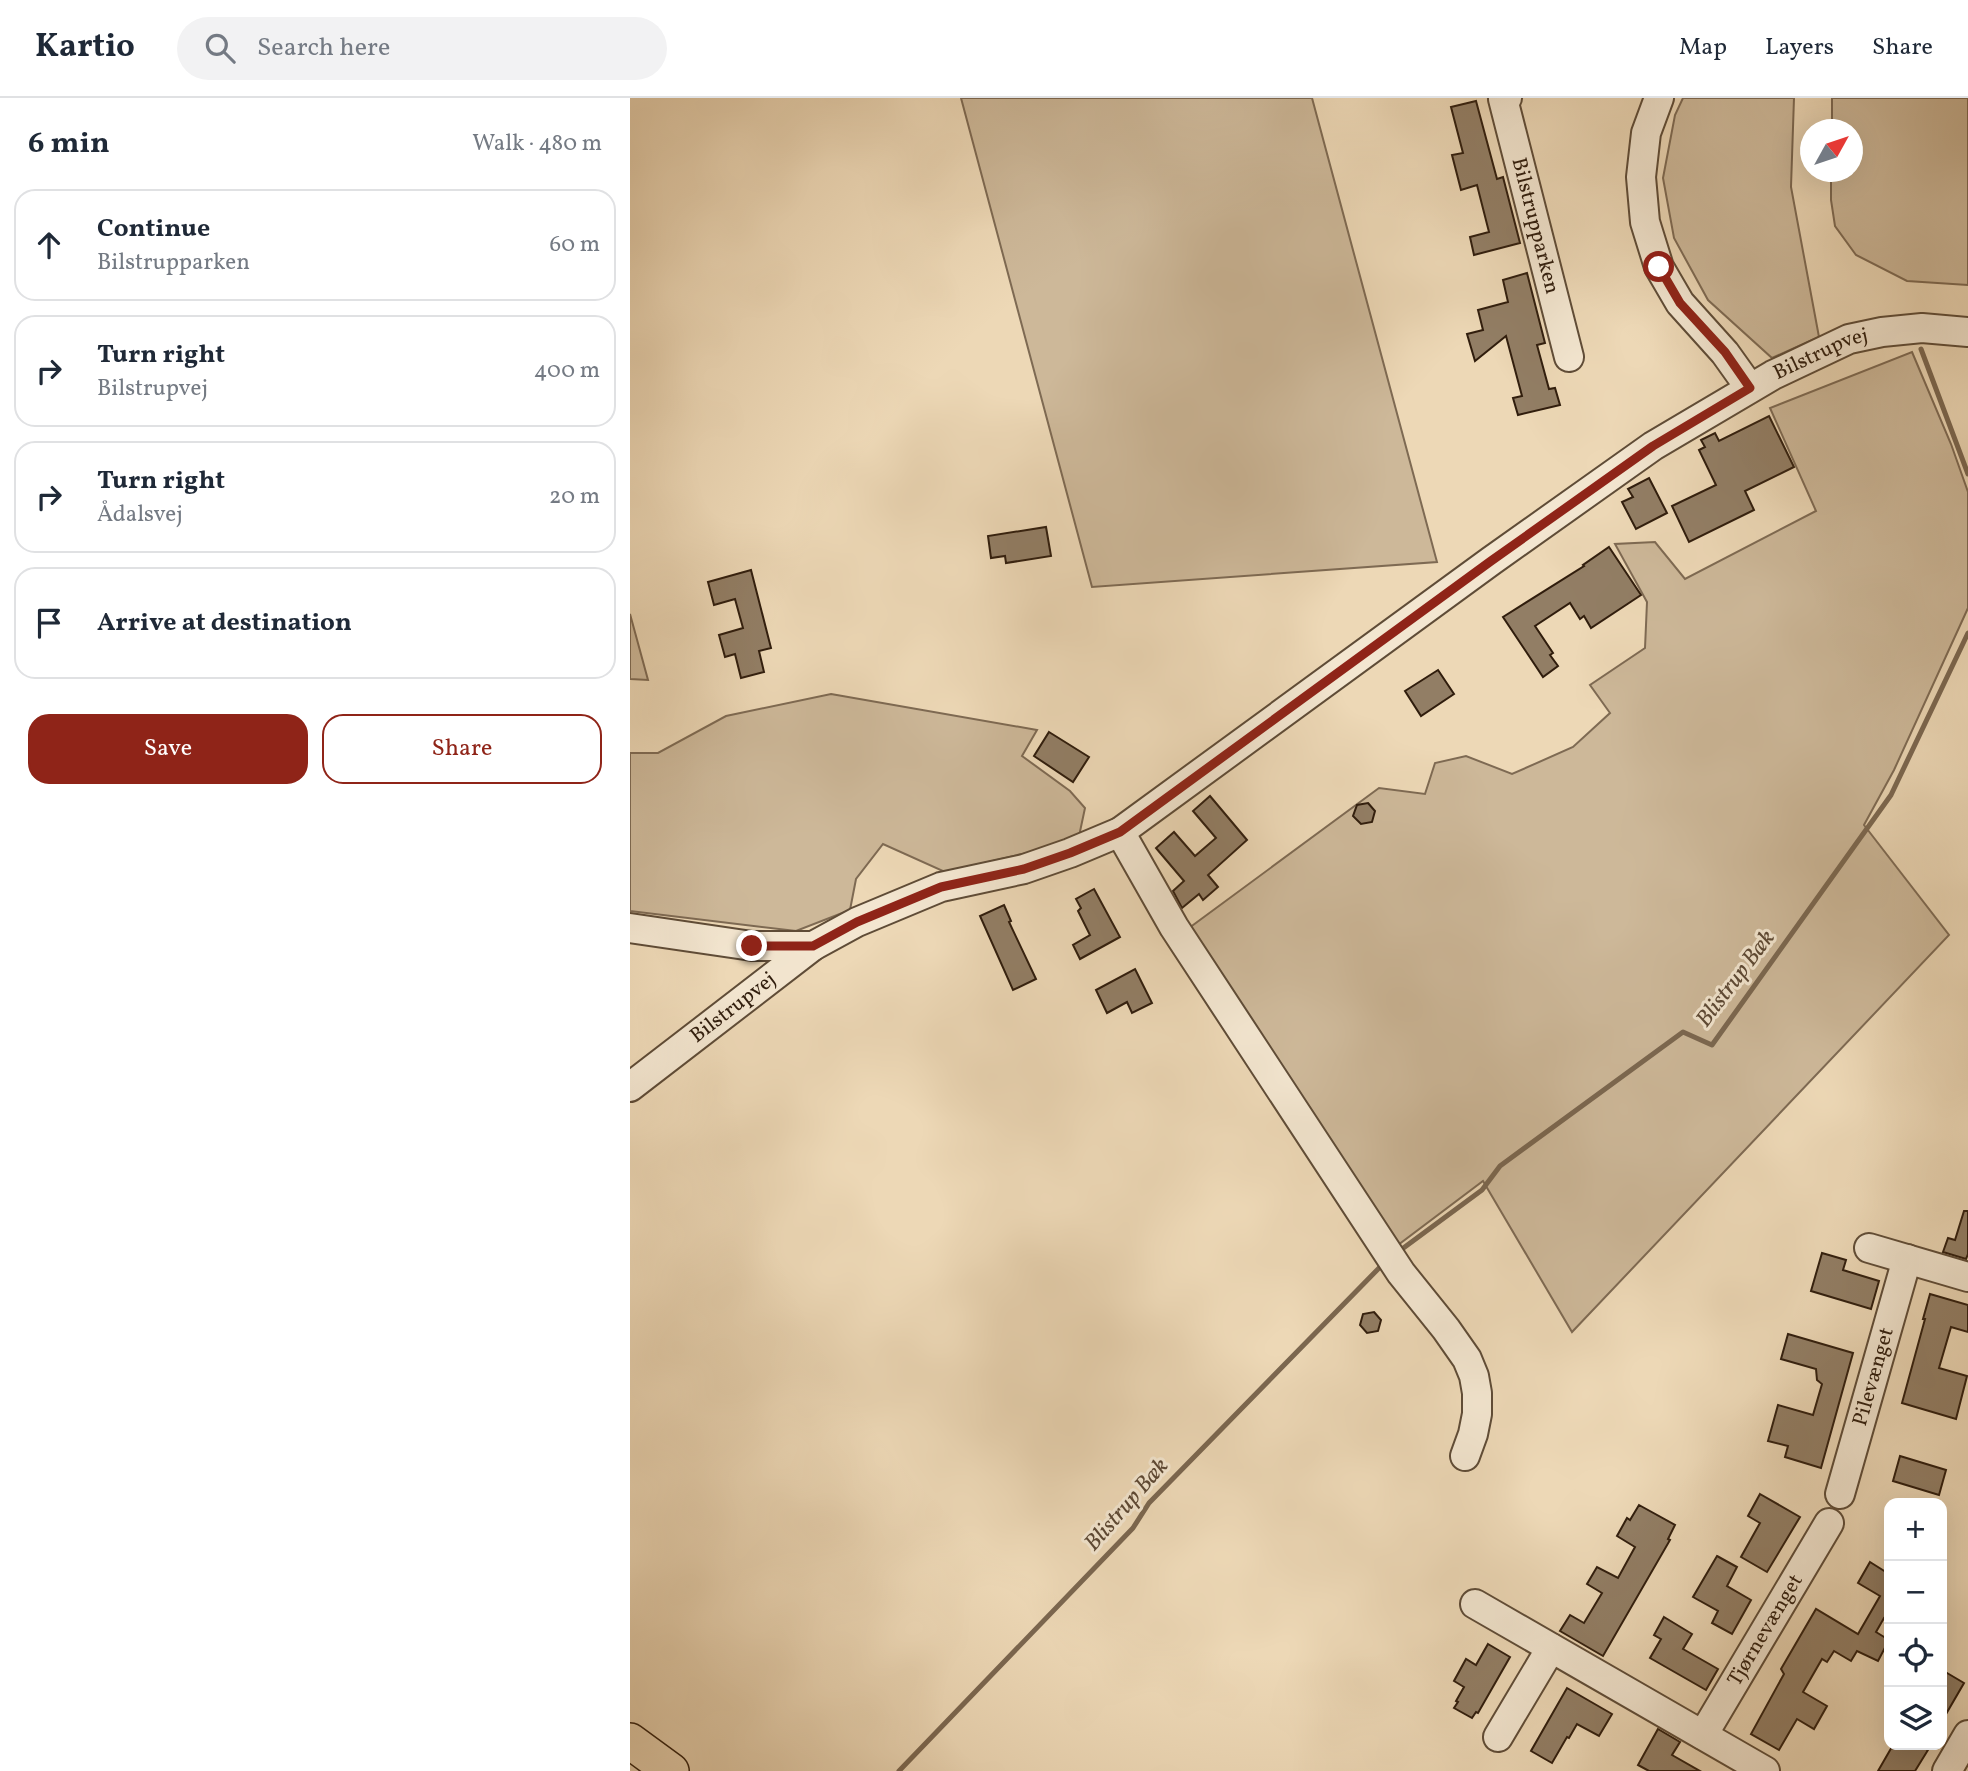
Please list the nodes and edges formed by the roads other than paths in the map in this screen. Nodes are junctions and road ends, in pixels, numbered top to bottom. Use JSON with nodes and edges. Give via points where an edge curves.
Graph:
{"nodes":[{"id":1,"x":1507,"y":98,"type":"edge"},
{"id":2,"x":1659,"y":98,"type":"edge"},
{"id":3,"x":1968,"y":332,"type":"edge"},
{"id":4,"x":1569,"y":356,"type":"dead end"},
{"id":5,"x":1750,"y":388,"type":"junction"},
{"id":6,"x":1120,"y":832,"type":"junction"},
{"id":7,"x":630,"y":928,"type":"edge"},
{"id":8,"x":813,"y":946,"type":"junction"},
{"id":9,"x":630,"y":1087,"type":"edge"},
{"id":10,"x":1869,"y":1248,"type":"dead end"},
{"id":11,"x":1907,"y":1259,"type":"junction"},
{"id":12,"x":1968,"y":1277,"type":"edge"},
{"id":13,"x":1465,"y":1456,"type":"dead end"},
{"id":14,"x":1840,"y":1494,"type":"dead end"},
{"id":15,"x":1829,"y":1523,"type":"dead end"},
{"id":16,"x":1475,"y":1604,"type":"dead end"},
{"id":17,"x":1551,"y":1648,"type":"junction"},
{"id":18,"x":1703,"y":1735,"type":"junction"},
{"id":19,"x":1968,"y":1735,"type":"edge"},
{"id":20,"x":1498,"y":1737,"type":"dead end"},
{"id":21,"x":630,"y":1741,"type":"edge"},
{"id":22,"x":1746,"y":1766,"type":"edge"},
{"id":23,"x":671,"y":1771,"type":"edge"},
{"id":24,"x":1947,"y":1771,"type":"edge"}],
"edges":[{"from":1,"to":4,"type":"street","name":"Bilstrupparken","via":[[1503,99]]},
{"from":2,"to":5,"type":"street","via":[[1646,133],[1641,177],[1645,222],[1659,267],[1680,303],[1725,352]]},
{"from":3,"to":5,"type":"street","name":"Bilstrupvej","via":[[1922,328],[1849,339]]},
{"from":5,"to":6,"type":"street","name":"Bilstrupvej","via":[[1653,446]]},
{"from":6,"to":8,"type":"street","name":"Bilstrupvej","via":[[1024,869],[941,887]]},
{"from":6,"to":13,"type":"street","via":[[1174,927],[1401,1273],[1466,1359],[1474,1376],[1477,1415]]},
{"from":7,"to":8,"type":"street","via":[[752,946]]},
{"from":8,"to":9,"type":"street","name":"Bilstrupvej"},
{"from":10,"to":11,"type":"street"},
{"from":11,"to":12,"type":"street"},
{"from":11,"to":14,"type":"street","name":"Pilevænget"},
{"from":15,"to":18,"type":"street","name":"Tjørnevænget"},
{"from":16,"to":17,"type":"street"},
{"from":17,"to":18,"type":"street"},
{"from":17,"to":20,"type":"street"},
{"from":18,"to":22,"type":"street"},
{"from":19,"to":24,"type":"street"},
{"from":21,"to":23,"type":"main road"}]}
